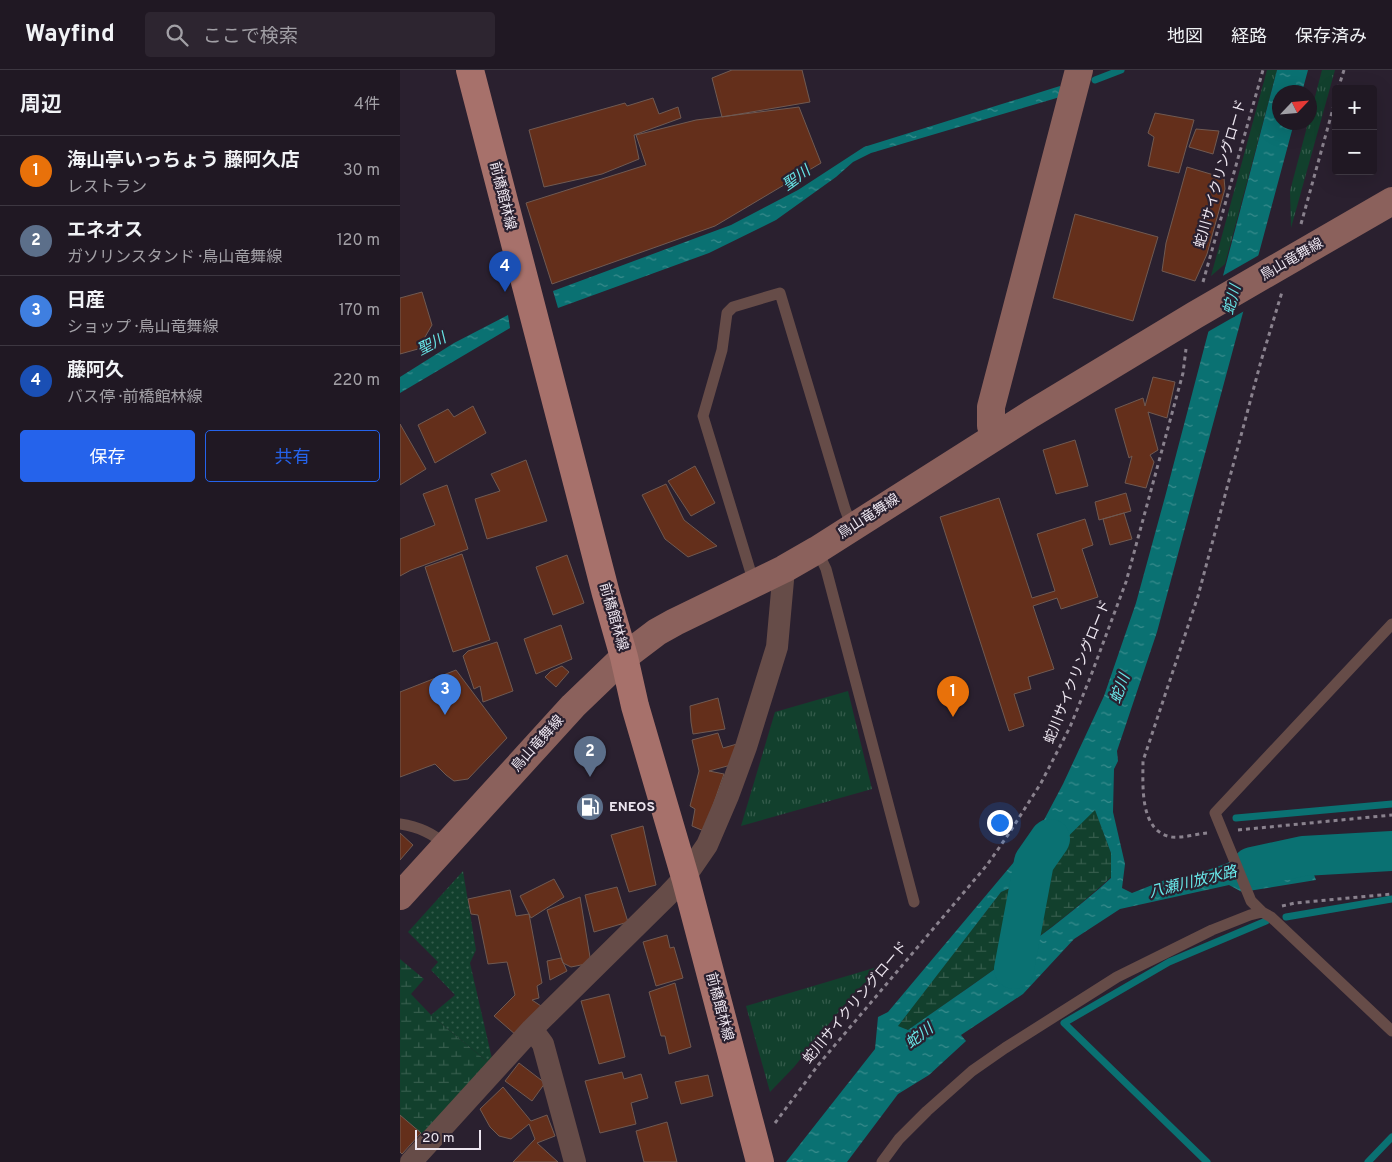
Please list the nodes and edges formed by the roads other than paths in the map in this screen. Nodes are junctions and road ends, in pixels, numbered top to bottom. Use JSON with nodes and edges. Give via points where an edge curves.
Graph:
{"nodes":[{"id":1,"x":470,"y":70,"type":"edge"},
{"id":2,"x":1079,"y":70,"type":"edge"},
{"id":3,"x":1392,"y":202,"type":"edge"},
{"id":4,"x":996,"y":436,"type":"junction"},
{"id":5,"x":853,"y":528,"type":"junction"},
{"id":6,"x":817,"y":550,"type":"junction"},
{"id":7,"x":784,"y":569,"type":"junction"},
{"id":8,"x":754,"y":583,"type":"junction"},
{"id":9,"x":1392,"y":624,"type":"edge"},
{"id":10,"x":624,"y":657,"type":"junction"},
{"id":11,"x":400,"y":824,"type":"edge"},
{"id":12,"x":446,"y":846,"type":"junction"},
{"id":13,"x":685,"y":877,"type":"junction"},
{"id":14,"x":400,"y":896,"type":"edge"},
{"id":15,"x":914,"y":902,"type":"dead end"},
{"id":16,"x":1262,"y":912,"type":"junction"},
{"id":17,"x":532,"y":1029,"type":"junction"},
{"id":18,"x":1392,"y":1031,"type":"edge"},
{"id":19,"x":411,"y":1162,"type":"edge"},
{"id":20,"x":575,"y":1162,"type":"edge"},
{"id":21,"x":759,"y":1162,"type":"edge"},
{"id":22,"x":882,"y":1162,"type":"edge"}],
"edges":[{"from":1,"to":10,"type":"main road","name":"前橋館林線"},
{"from":2,"to":4,"type":"main road","via":[[991,407],[991,426]]},
{"from":3,"to":4,"type":"main road","name":"鳥山竜舞線","via":[[1289,262],[1202,298]]},
{"from":4,"to":5,"type":"main road","name":"鳥山竜舞線"},
{"from":5,"to":6,"type":"main road","name":"鳥山竜舞線"},
{"from":5,"to":8,"type":"lane","via":[[780,293],[732,307],[727,313],[722,350],[703,416]]},
{"from":6,"to":7,"type":"main road","name":"鳥山竜舞線"},
{"from":6,"to":15,"type":"lane","via":[[826,570]]},
{"from":7,"to":8,"type":"main road","name":"鳥山竜舞線"},
{"from":7,"to":13,"type":"street","via":[[777,647],[746,746],[707,845]]},
{"from":8,"to":10,"type":"main road","name":"鳥山竜舞線","via":[[657,632]]},
{"from":9,"to":16,"type":"lane","via":[[1215,813],[1251,901]]},
{"from":10,"to":12,"type":"main road","name":"鳥山竜舞線","via":[[573,706]]},
{"from":10,"to":13,"type":"main road","name":"前橋館林線"},
{"from":11,"to":12,"type":"lane","via":[[430,832]]},
{"from":12,"to":14,"type":"main road","name":"鳥山竜舞線"},
{"from":13,"to":17,"type":"street"},
{"from":13,"to":21,"type":"main road","name":"前橋館林線"},
{"from":16,"to":18,"type":"lane","via":[[1271,916]]},
{"from":16,"to":22,"type":"lane","via":[[1212,930],[1117,976],[1005,1048],[972,1071],[927,1111]]},
{"from":17,"to":19,"type":"street"},
{"from":17,"to":20,"type":"street","via":[[543,1044]]}]}
